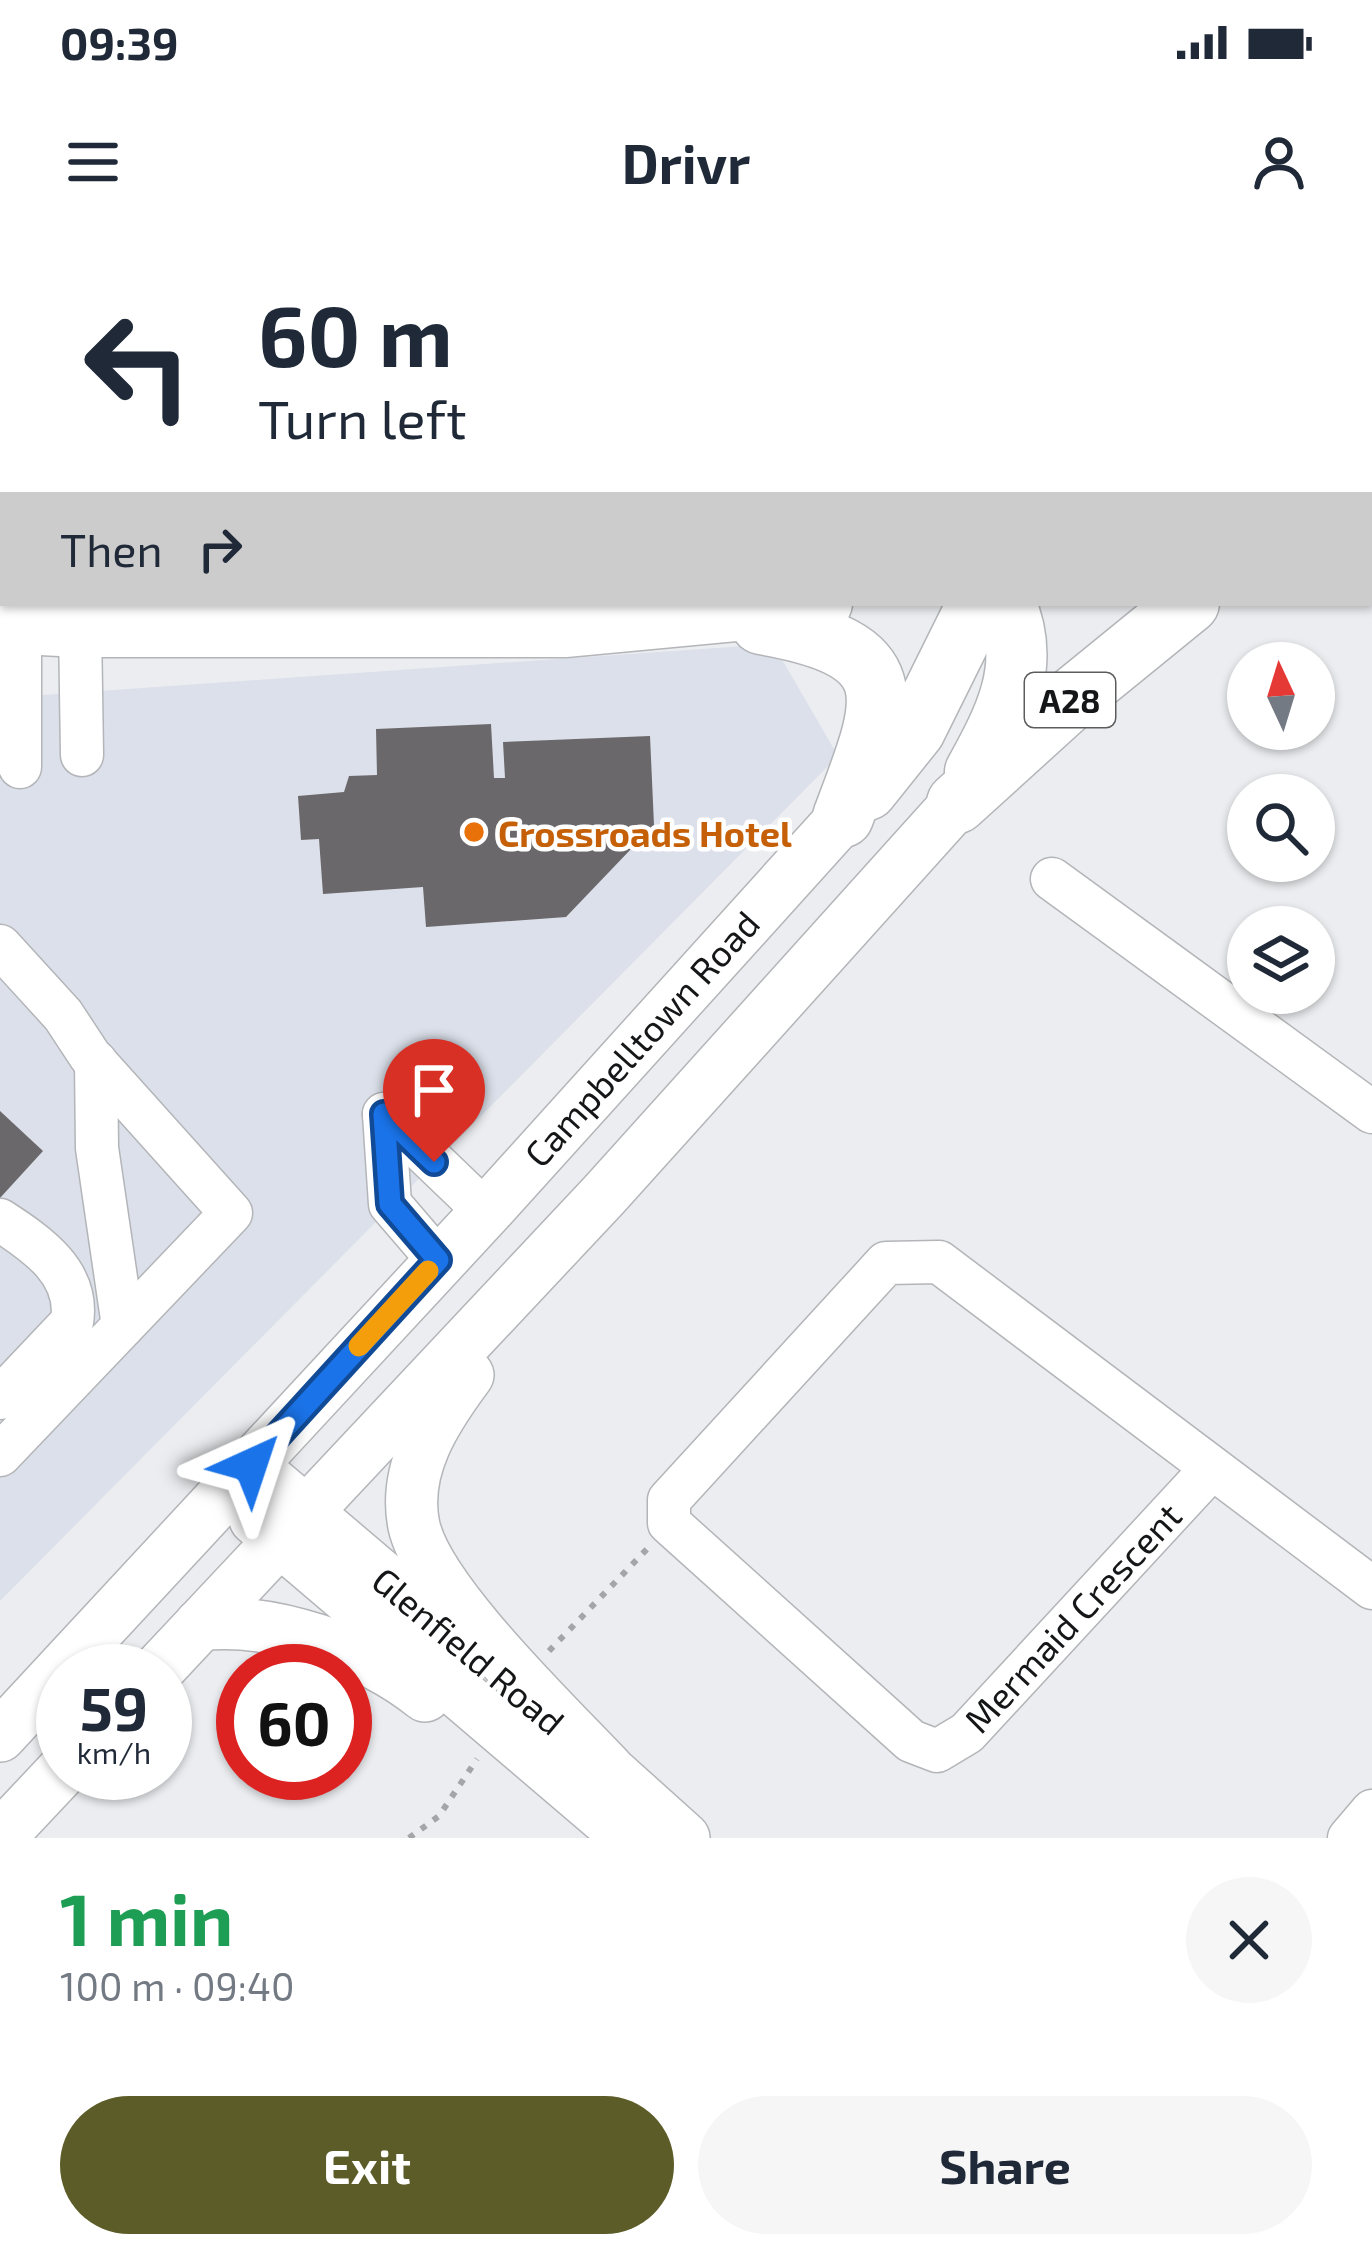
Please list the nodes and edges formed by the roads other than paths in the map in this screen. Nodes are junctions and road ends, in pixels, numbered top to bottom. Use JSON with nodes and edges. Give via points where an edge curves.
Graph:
{"nodes":[{"id":1,"x":794,"y":606,"type":"edge"},
{"id":2,"x":977,"y":606,"type":"edge"},
{"id":3,"x":1006,"y":606,"type":"edge"},
{"id":4,"x":1185,"y":606,"type":"edge"},
{"id":5,"x":712,"y":615,"type":"junction"},
{"id":6,"x":10,"y":624,"type":"edge"},
{"id":7,"x":80,"y":627,"type":"junction"},
{"id":8,"x":82,"y":755,"type":"dead end"},
{"id":9,"x":20,"y":767,"type":"dead end"},
{"id":10,"x":957,"y":803,"type":"junction"},
{"id":11,"x":843,"y":817,"type":"junction"},
{"id":12,"x":1052,"y":879,"type":"dead end"},
{"id":13,"x":0,"y":946,"type":"edge"},
{"id":14,"x":97,"y":1062,"type":"junction"},
{"id":15,"x":1368,"y":1101,"type":"edge"},
{"id":16,"x":604,"y":1195,"type":"junction"},
{"id":17,"x":486,"y":1212,"type":"junction"},
{"id":18,"x":0,"y":1220,"type":"edge"},
{"id":19,"x":438,"y":1260,"type":"junction"},
{"id":20,"x":123,"y":1326,"type":"junction"},
{"id":21,"x":0,"y":1397,"type":"edge"},
{"id":22,"x":0,"y":1455,"type":"edge"},
{"id":23,"x":1212,"y":1468,"type":"junction"},
{"id":24,"x":238,"y":1480,"type":"junction"},
{"id":25,"x":293,"y":1527,"type":"junction"},
{"id":26,"x":1372,"y":1588,"type":"edge"},
{"id":27,"x":200,"y":1625,"type":"junction"},
{"id":28,"x":182,"y":1644,"type":"edge"},
{"id":29,"x":0,"y":1736,"type":"edge"},
{"id":30,"x":608,"y":1769,"type":"junction"},
{"id":31,"x":36,"y":1799,"type":"edge"},
{"id":32,"x":1372,"y":1811,"type":"edge"},
{"id":33,"x":0,"y":1837,"type":"edge"},
{"id":34,"x":596,"y":1838,"type":"edge"},
{"id":35,"x":629,"y":1838,"type":"edge"},
{"id":36,"x":684,"y":1838,"type":"edge"},
{"id":37,"x":1349,"y":1838,"type":"edge"}],
"edges":[{"from":1,"to":5,"type":"highway"},
{"from":2,"to":11,"type":"highway","via":[[915,730]]},
{"from":3,"to":10,"type":"highway","via":[[1017,644],[1013,691]]},
{"from":4,"to":10,"type":"highway","number":"A28"},
{"from":5,"to":7,"type":"highway","via":[[567,626]]},
{"from":5,"to":11,"type":"highway","via":[[833,640],[856,652],[873,678],[874,733]]},
{"from":6,"to":7,"type":"highway"},
{"from":6,"to":9,"type":"street"},
{"from":7,"to":8,"type":"street"},
{"from":10,"to":16,"type":"main road"},
{"from":11,"to":17,"type":"main road","name":"Campbelltown Road"},
{"from":12,"to":15,"type":"street"},
{"from":13,"to":14,"type":"street"},
{"from":14,"to":20,"type":"street","via":[[97,1148]]},
{"from":14,"to":20,"type":"street","via":[[231,1213]]},
{"from":16,"to":25,"type":"main road"},
{"from":16,"to":30,"type":"main road","via":[[437,1417],[412,1496],[413,1525],[430,1566]]},
{"from":17,"to":19,"type":"main road","name":"Campbelltown Road"},
{"from":17,"to":19,"type":"street","via":[[384,1114],[390,1204]]},
{"from":18,"to":21,"type":"street","via":[[68,1278],[75,1305],[72,1322]]},
{"from":19,"to":24,"type":"main road","name":"Campbelltown Road"},
{"from":20,"to":22,"type":"street"},
{"from":23,"to":23,"type":"street","name":"Mermaid Crescent","via":[[939,1262],[903,1260],[886,1263],[668,1500],[669,1522],[911,1741],[937,1751],[967,1733]]},
{"from":23,"to":26,"type":"street"},
{"from":24,"to":25,"type":"main road","name":"Glenfield Road"},
{"from":24,"to":29,"type":"main road","name":"Campbelltown Road"},
{"from":25,"to":27,"type":"main road"},
{"from":25,"to":30,"type":"main road","name":"Glenfield Road"},
{"from":25,"to":35,"type":"main road","name":"Glenfield Road"},
{"from":27,"to":28,"type":"main road"},
{"from":27,"to":34,"type":"main road","via":[[254,1622],[374,1664],[414,1687]]},
{"from":30,"to":36,"type":"main road","name":"Glenfield Road"},
{"from":31,"to":33,"type":"main road"},
{"from":32,"to":37,"type":"street"}]}
